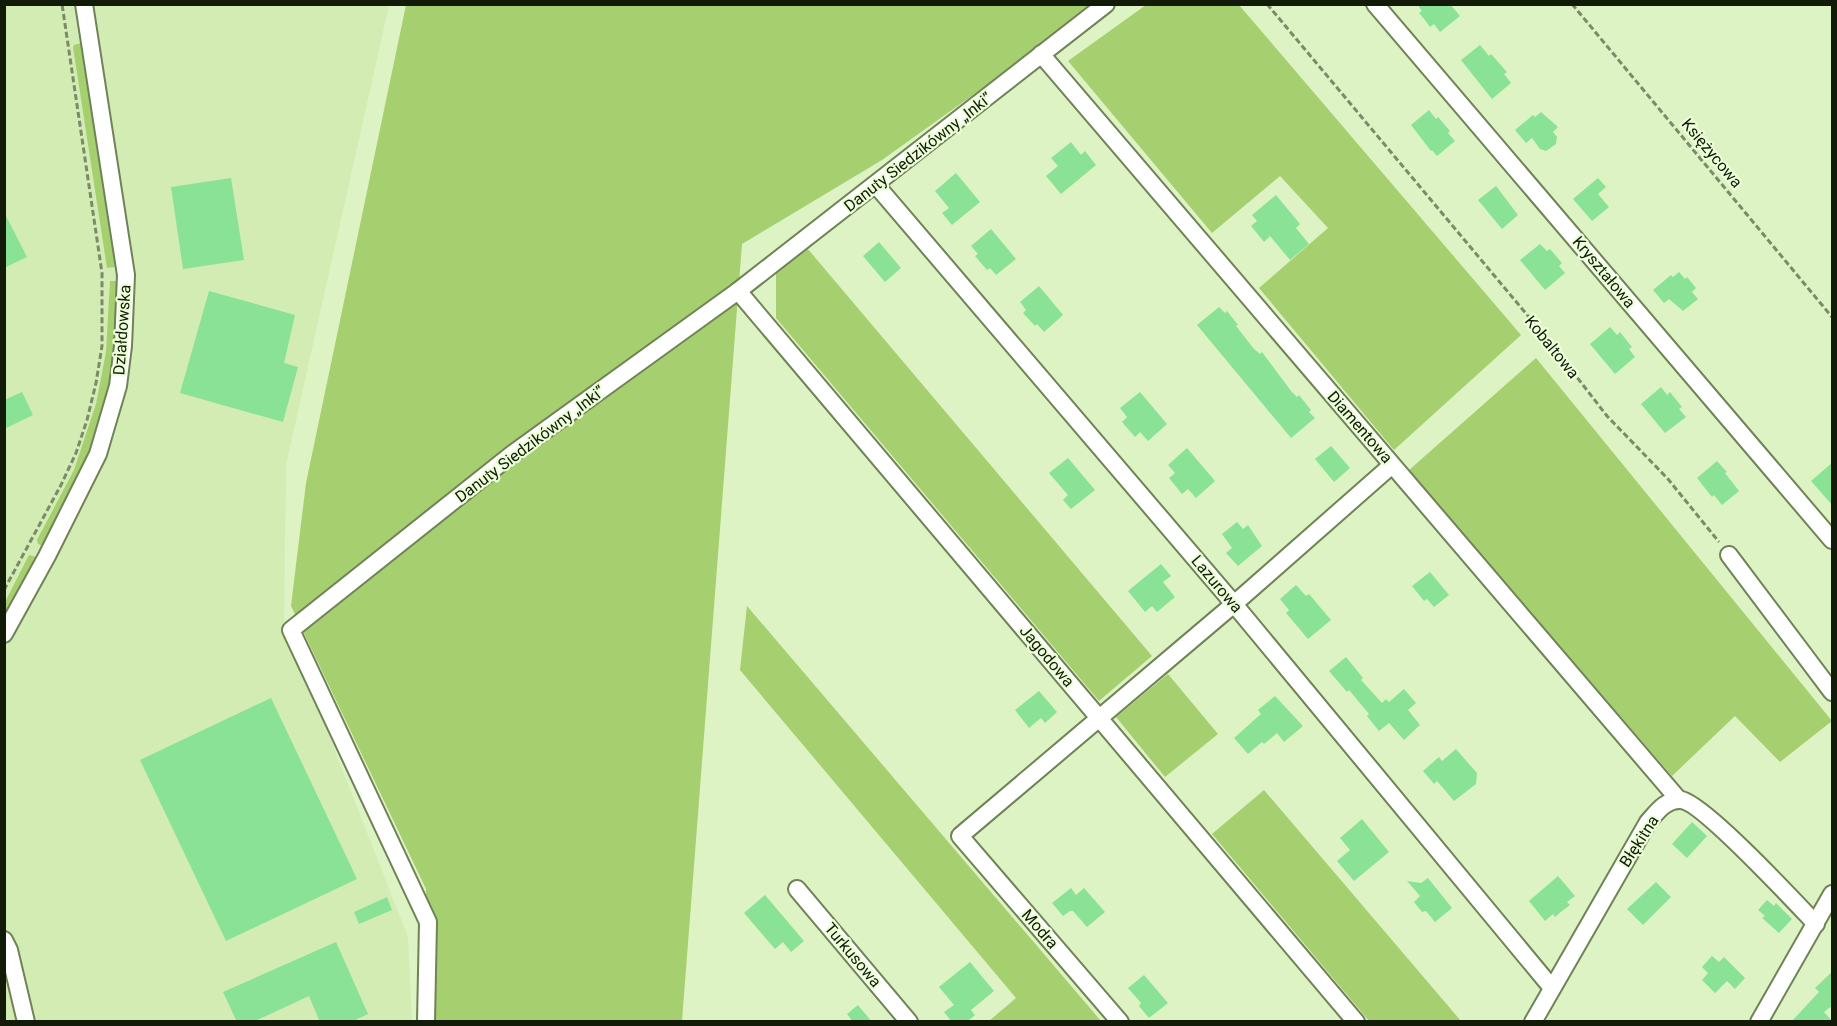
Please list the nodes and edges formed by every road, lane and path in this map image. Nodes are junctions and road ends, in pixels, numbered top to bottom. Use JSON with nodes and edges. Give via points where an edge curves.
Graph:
{"nodes":[{"id":1,"x":62,"y":4,"type":"edge"},
{"id":2,"x":84,"y":4,"type":"edge"},
{"id":3,"x":1106,"y":4,"type":"edge"},
{"id":4,"x":1267,"y":4,"type":"edge"},
{"id":5,"x":1376,"y":4,"type":"edge"},
{"id":6,"x":1572,"y":4,"type":"edge"},
{"id":7,"x":1041,"y":54,"type":"junction"},
{"id":8,"x":876,"y":185,"type":"junction"},
{"id":9,"x":738,"y":291,"type":"junction"},
{"id":10,"x":1833,"y":317,"type":"edge"},
{"id":11,"x":1392,"y":465,"type":"junction"},
{"id":12,"x":1833,"y":540,"type":"edge"},
{"id":13,"x":1729,"y":555,"type":"joint"},
{"id":14,"x":4,"y":590,"type":"edge"},
{"id":15,"x":1234,"y":604,"type":"junction"},
{"id":16,"x":4,"y":634,"type":"edge"},
{"id":17,"x":1833,"y":692,"type":"edge"},
{"id":18,"x":1099,"y":717,"type":"junction"},
{"id":19,"x":1679,"y":800,"type":"junction"},
{"id":20,"x":797,"y":889,"type":"dead end"},
{"id":21,"x":1833,"y":894,"type":"edge"},
{"id":22,"x":1816,"y":924,"type":"junction"},
{"id":23,"x":4,"y":940,"type":"edge"},
{"id":24,"x":1552,"y":988,"type":"junction"},
{"id":25,"x":26,"y":1022,"type":"edge"},
{"id":26,"x":426,"y":1022,"type":"edge"},
{"id":27,"x":909,"y":1022,"type":"edge"},
{"id":28,"x":1120,"y":1022,"type":"edge"},
{"id":29,"x":1356,"y":1022,"type":"edge"},
{"id":30,"x":1533,"y":1022,"type":"edge"},
{"id":31,"x":1759,"y":1022,"type":"edge"}],
"edges":[{"from":1,"to":14,"type":"path","via":[[102,273],[102,345],[87,420],[75,453],[62,485]]},
{"from":2,"to":16,"type":"street","name":"Działdowska","via":[[126,275],[122,356],[118,386],[98,454]]},
{"from":3,"to":7,"type":"street","name":"Danuty Siedzikówny „Inki”"},
{"from":4,"to":13,"type":"path","name":"Kobaltowa","via":[[1549,341],[1606,416],[1668,479]]},
{"from":5,"to":12,"type":"street","name":"Kryształowa"},
{"from":6,"to":10,"type":"path","name":"Księżycowa"},
{"from":7,"to":8,"type":"street","name":"Danuty Siedzikówny „Inki”"},
{"from":7,"to":11,"type":"street","name":"Diamentowa"},
{"from":8,"to":9,"type":"street","name":"Danuty Siedzikówny „Inki”"},
{"from":8,"to":15,"type":"street","name":"Lazurowa"},
{"from":9,"to":18,"type":"street","name":"Jagodowa"},
{"from":9,"to":26,"type":"street","name":"Danuty Siedzikówny „Inki”","via":[[511,455],[291,630],[428,922]]},
{"from":11,"to":15,"type":"street"},
{"from":11,"to":19,"type":"street","name":"Diamentowa"},
{"from":13,"to":17,"type":"street"},
{"from":15,"to":18,"type":"street"},
{"from":15,"to":24,"type":"street","name":"Lazurowa"},
{"from":18,"to":28,"type":"street","name":"Modra","via":[[960,836]]},
{"from":18,"to":29,"type":"street","name":"Jagodowa"},
{"from":19,"to":22,"type":"street","via":[[1688,802],[1713,821]]},
{"from":19,"to":24,"type":"street","name":"Błękitna","via":[[1664,804],[1648,822]]},
{"from":20,"to":27,"type":"street","name":"Turkusowa"},
{"from":21,"to":22,"type":"street"},
{"from":22,"to":31,"type":"street"},
{"from":23,"to":25,"type":"street"},
{"from":24,"to":30,"type":"street","name":"Błękitna"}]}
